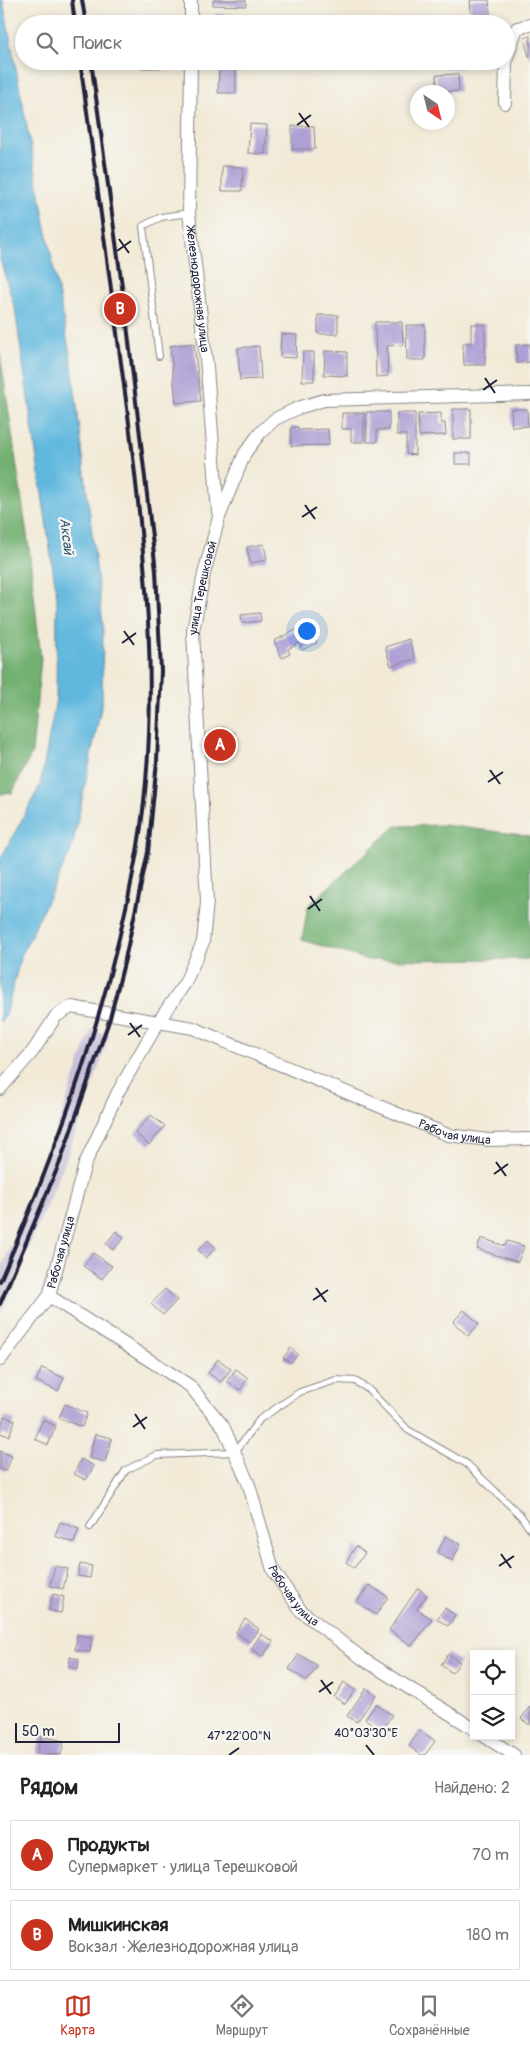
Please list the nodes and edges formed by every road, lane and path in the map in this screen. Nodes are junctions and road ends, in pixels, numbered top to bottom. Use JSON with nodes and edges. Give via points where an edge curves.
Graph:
{"nodes":[{"id":1,"x":191,"y":0,"type":"edge"},
{"id":2,"x":191,"y":15,"type":"edge"},
{"id":3,"x":530,"y":25,"type":"edge"},
{"id":4,"x":515,"y":34,"type":"edge"},
{"id":5,"x":191,"y":70,"type":"edge"},
{"id":6,"x":506,"y":70,"type":"edge"},
{"id":7,"x":506,"y":103,"type":"dead end"},
{"id":8,"x":189,"y":213,"type":"junction"},
{"id":9,"x":159,"y":356,"type":"dead end"},
{"id":10,"x":530,"y":394,"type":"edge"},
{"id":11,"x":219,"y":518,"type":"junction"},
{"id":12,"x":159,"y":1021,"type":"junction"},
{"id":13,"x":0,"y":1089,"type":"edge"},
{"id":14,"x":530,"y":1139,"type":"edge"},
{"id":15,"x":49,"y":1296,"type":"junction"},
{"id":16,"x":0,"y":1360,"type":"edge"},
{"id":17,"x":235,"y":1452,"type":"junction"},
{"id":18,"x":90,"y":1526,"type":"dead end"},
{"id":19,"x":530,"y":1529,"type":"edge"},
{"id":20,"x":470,"y":1727,"type":"edge"},
{"id":21,"x":490,"y":1740,"type":"edge"},
{"id":22,"x":514,"y":1755,"type":"edge"}],
"edges":[{"from":1,"to":2,"type":"street"},
{"from":3,"to":4,"type":"street","via":[[517,28]]},
{"from":5,"to":8,"type":"street","name":"Железнодорожная улица"},
{"from":6,"to":7,"type":"street"},
{"from":8,"to":9,"type":"lane","via":[[162,217],[143,226]]},
{"from":8,"to":11,"type":"street","name":"Железнодорожная улица"},
{"from":10,"to":11,"type":"street","name":"улица Терешковой","via":[[324,400],[298,408],[275,419],[245,453]]},
{"from":11,"to":12,"type":"street","name":"улица Терешковой","via":[[193,631],[207,902],[203,942],[185,983]]},
{"from":12,"to":13,"type":"street","via":[[72,1007],[56,1016],[33,1052]]},
{"from":12,"to":14,"type":"street","name":"Рабочая улица","via":[[193,1028],[448,1135],[489,1140]]},
{"from":12,"to":15,"type":"street","name":"Рабочая улица","via":[[118,1092],[85,1164]]},
{"from":15,"to":16,"type":"street"},
{"from":15,"to":17,"type":"street","name":"Рабочая улица","via":[[190,1386],[223,1426]]},
{"from":17,"to":18,"type":"lane","via":[[157,1455],[126,1470]]},
{"from":17,"to":19,"type":"lane","via":[[260,1419],[300,1392],[336,1380],[355,1381],[368,1389],[408,1430],[467,1464],[521,1516]]},
{"from":17,"to":20,"type":"street","name":"Рабочая улица","via":[[249,1485],[273,1570],[301,1611],[364,1659]]},
{"from":21,"to":22,"type":"street"}]}
